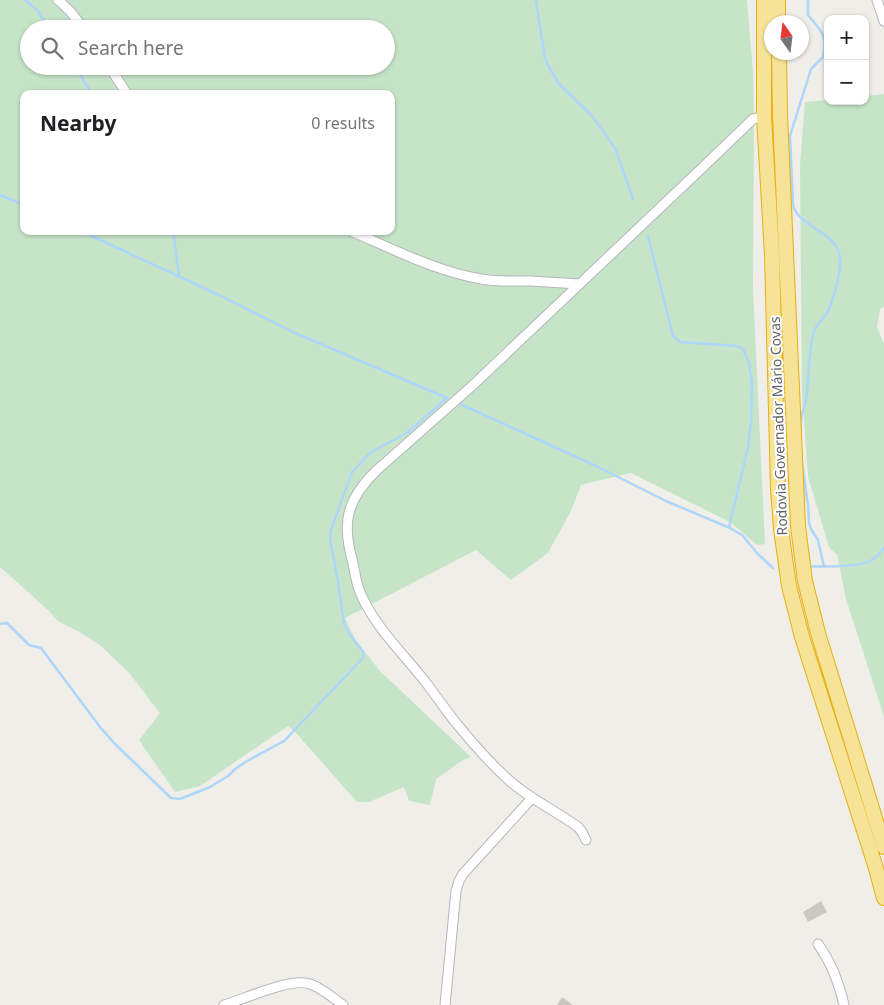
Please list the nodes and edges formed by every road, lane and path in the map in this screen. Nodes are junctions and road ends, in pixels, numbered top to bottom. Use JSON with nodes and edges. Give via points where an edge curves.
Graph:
{"nodes":[{"id":1,"x":58,"y":0,"type":"edge"},
{"id":2,"x":764,"y":0,"type":"edge"},
{"id":3,"x":778,"y":0,"type":"edge"},
{"id":4,"x":877,"y":0,"type":"edge"},
{"id":5,"x":778,"y":15,"type":"edge"},
{"id":6,"x":77,"y":20,"type":"edge"},
{"id":7,"x":884,"y":21,"type":"edge"},
{"id":8,"x":779,"y":60,"type":"edge"},
{"id":9,"x":115,"y":75,"type":"edge"},
{"id":10,"x":124,"y":90,"type":"edge"},
{"id":11,"x":764,"y":117,"type":"junction"},
{"id":12,"x":361,"y":235,"type":"edge"},
{"id":13,"x":580,"y":284,"type":"junction"},
{"id":14,"x":532,"y":798,"type":"junction"},
{"id":15,"x":586,"y":840,"type":"dead end"},
{"id":16,"x":884,"y":847,"type":"edge"},
{"id":17,"x":884,"y":898,"type":"edge"},
{"id":18,"x":818,"y":944,"type":"dead end"},
{"id":19,"x":224,"y":1005,"type":"edge"},
{"id":20,"x":343,"y":1005,"type":"edge"},
{"id":21,"x":445,"y":1005,"type":"edge"},
{"id":22,"x":844,"y":1005,"type":"edge"}],
"edges":[{"from":1,"to":6,"type":"street"},
{"from":2,"to":11,"type":"highway","name":"Rodovia Governador Mário Covas"},
{"from":3,"to":5,"type":"highway"},
{"from":4,"to":7,"type":"street"},
{"from":8,"to":16,"type":"highway","name":"Rodovia Governador Mário Covas","via":[[798,526],[805,581]]},
{"from":9,"to":10,"type":"street"},
{"from":11,"to":13,"type":"street","via":[[753,119]]},
{"from":11,"to":17,"type":"highway","name":"Rodovia Governador Mário Covas","via":[[772,255],[779,499],[789,586]]},
{"from":12,"to":13,"type":"street","via":[[431,265],[468,276],[497,281]]},
{"from":13,"to":14,"type":"street","via":[[450,407],[377,470],[358,491],[348,516],[347,538],[357,582],[375,619],[456,724],[498,770]]},
{"from":14,"to":15,"type":"street","via":[[578,827]]},
{"from":14,"to":21,"type":"street","via":[[459,881]]},
{"from":18,"to":22,"type":"street","via":[[836,977]]},
{"from":19,"to":20,"type":"street","via":[[300,982],[310,984]]}]}
